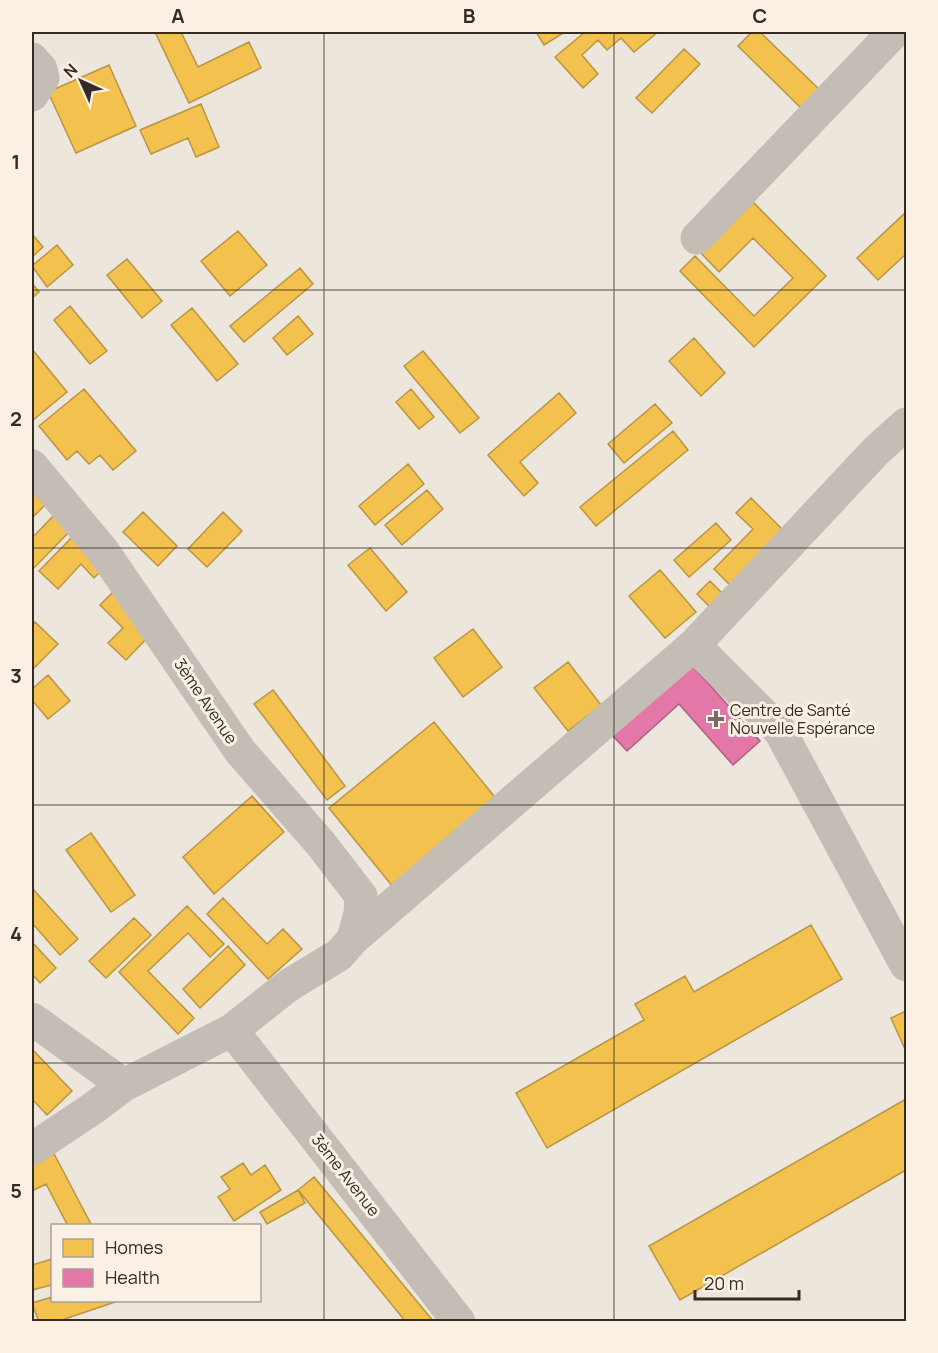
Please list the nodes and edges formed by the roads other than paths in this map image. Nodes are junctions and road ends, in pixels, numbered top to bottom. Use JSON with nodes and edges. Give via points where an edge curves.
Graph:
{"nodes":[{"id":1,"x":894,"y":32,"type":"edge"},
{"id":2,"x":32,"y":59,"type":"edge"},
{"id":3,"x":32,"y":95,"type":"edge"},
{"id":4,"x":697,"y":238,"type":"dead end"},
{"id":5,"x":906,"y":424,"type":"edge"},
{"id":6,"x":32,"y":465,"type":"edge"},
{"id":7,"x":694,"y":645,"type":"junction"},
{"id":8,"x":353,"y":939,"type":"junction"},
{"id":9,"x":906,"y":965,"type":"edge"},
{"id":10,"x":32,"y":1019,"type":"edge"},
{"id":11,"x":232,"y":1030,"type":"junction"},
{"id":12,"x":124,"y":1084,"type":"junction"},
{"id":13,"x":32,"y":1149,"type":"edge"},
{"id":14,"x":459,"y":1322,"type":"edge"}],
"edges":[{"from":1,"to":4,"type":"street"},
{"from":2,"to":3,"type":"street","via":[[43,78]]},
{"from":5,"to":7,"type":"street"},
{"from":6,"to":8,"type":"street","name":"3ème Avenue","via":[[103,551],[240,751],[361,896]]},
{"from":7,"to":8,"type":"street"},
{"from":7,"to":9,"type":"street","via":[[780,731]]},
{"from":8,"to":11,"type":"street","via":[[339,955],[290,985]]},
{"from":10,"to":12,"type":"street"},
{"from":11,"to":12,"type":"street"},
{"from":11,"to":14,"type":"street","name":"3ème Avenue"},
{"from":12,"to":13,"type":"street"}]}
